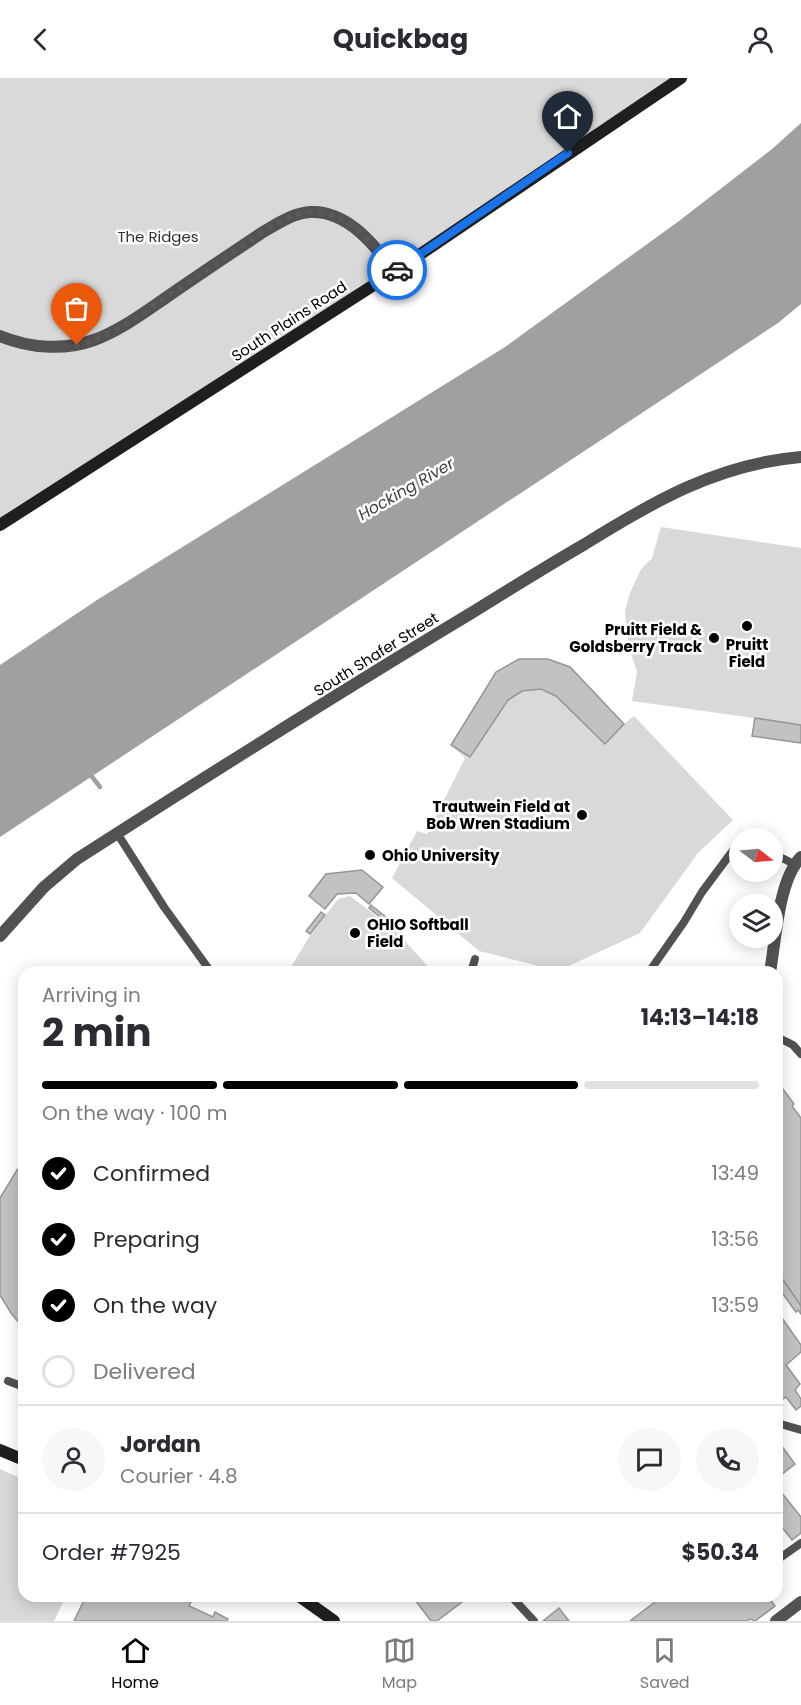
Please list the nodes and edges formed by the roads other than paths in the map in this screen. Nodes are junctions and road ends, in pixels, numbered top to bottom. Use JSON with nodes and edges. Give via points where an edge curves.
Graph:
{"nodes":[{"id":1,"x":681,"y":78,"type":"edge"},
{"id":2,"x":394,"y":272,"type":"junction"},
{"id":3,"x":0,"y":336,"type":"edge"},
{"id":4,"x":801,"y":457,"type":"edge"},
{"id":5,"x":0,"y":525,"type":"edge"},
{"id":6,"x":117,"y":833,"type":"junction"},
{"id":7,"x":729,"y":856,"type":"edge"},
{"id":8,"x":783,"y":857,"type":"edge"},
{"id":9,"x":798,"y":861,"type":"edge"},
{"id":10,"x":0,"y":936,"type":"edge"},
{"id":11,"x":475,"y":959,"type":"dead end"},
{"id":12,"x":207,"y":966,"type":"edge"},
{"id":13,"x":473,"y":966,"type":"edge"},
{"id":14,"x":653,"y":966,"type":"edge"},
{"id":15,"x":771,"y":966,"type":"edge"},
{"id":16,"x":783,"y":1040,"type":"edge"},
{"id":17,"x":801,"y":1054,"type":"edge"},
{"id":18,"x":9,"y":1381,"type":"dead end"},
{"id":19,"x":18,"y":1385,"type":"edge"},
{"id":20,"x":783,"y":1425,"type":"edge"},
{"id":21,"x":801,"y":1430,"type":"edge"},
{"id":22,"x":0,"y":1450,"type":"edge"},
{"id":23,"x":18,"y":1458,"type":"edge"},
{"id":24,"x":801,"y":1543,"type":"edge"},
{"id":25,"x":783,"y":1556,"type":"edge"},
{"id":26,"x":307,"y":1602,"type":"edge"},
{"id":27,"x":517,"y":1602,"type":"edge"},
{"id":28,"x":801,"y":1602,"type":"edge"},
{"id":29,"x":331,"y":1619,"type":"edge"},
{"id":30,"x":534,"y":1621,"type":"edge"},
{"id":31,"x":776,"y":1621,"type":"edge"}],
"edges":[{"from":1,"to":2,"type":"main road","name":"South Plains Road"},
{"from":2,"to":3,"type":"street","via":[[373,244],[350,224],[309,212],[272,227],[93,341],[39,346]]},
{"from":2,"to":5,"type":"main road","name":"South Plains Road"},
{"from":4,"to":6,"type":"street","name":"South Shafer Street","via":[[722,473],[652,503]]},
{"from":6,"to":10,"type":"street","name":"South Shafer Street","via":[[44,887]]},
{"from":6,"to":12,"type":"lane"},
{"from":7,"to":14,"type":"lane"},
{"from":8,"to":9,"type":"lane"},
{"from":9,"to":15,"type":"street","via":[[790,870],[783,894]]},
{"from":11,"to":13,"type":"lane"},
{"from":16,"to":17,"type":"lane"},
{"from":18,"to":19,"type":"lane"},
{"from":20,"to":21,"type":"lane"},
{"from":22,"to":23,"type":"main road"},
{"from":24,"to":25,"type":"lane"},
{"from":26,"to":29,"type":"main road"},
{"from":27,"to":30,"type":"lane"},
{"from":28,"to":31,"type":"street"}]}
